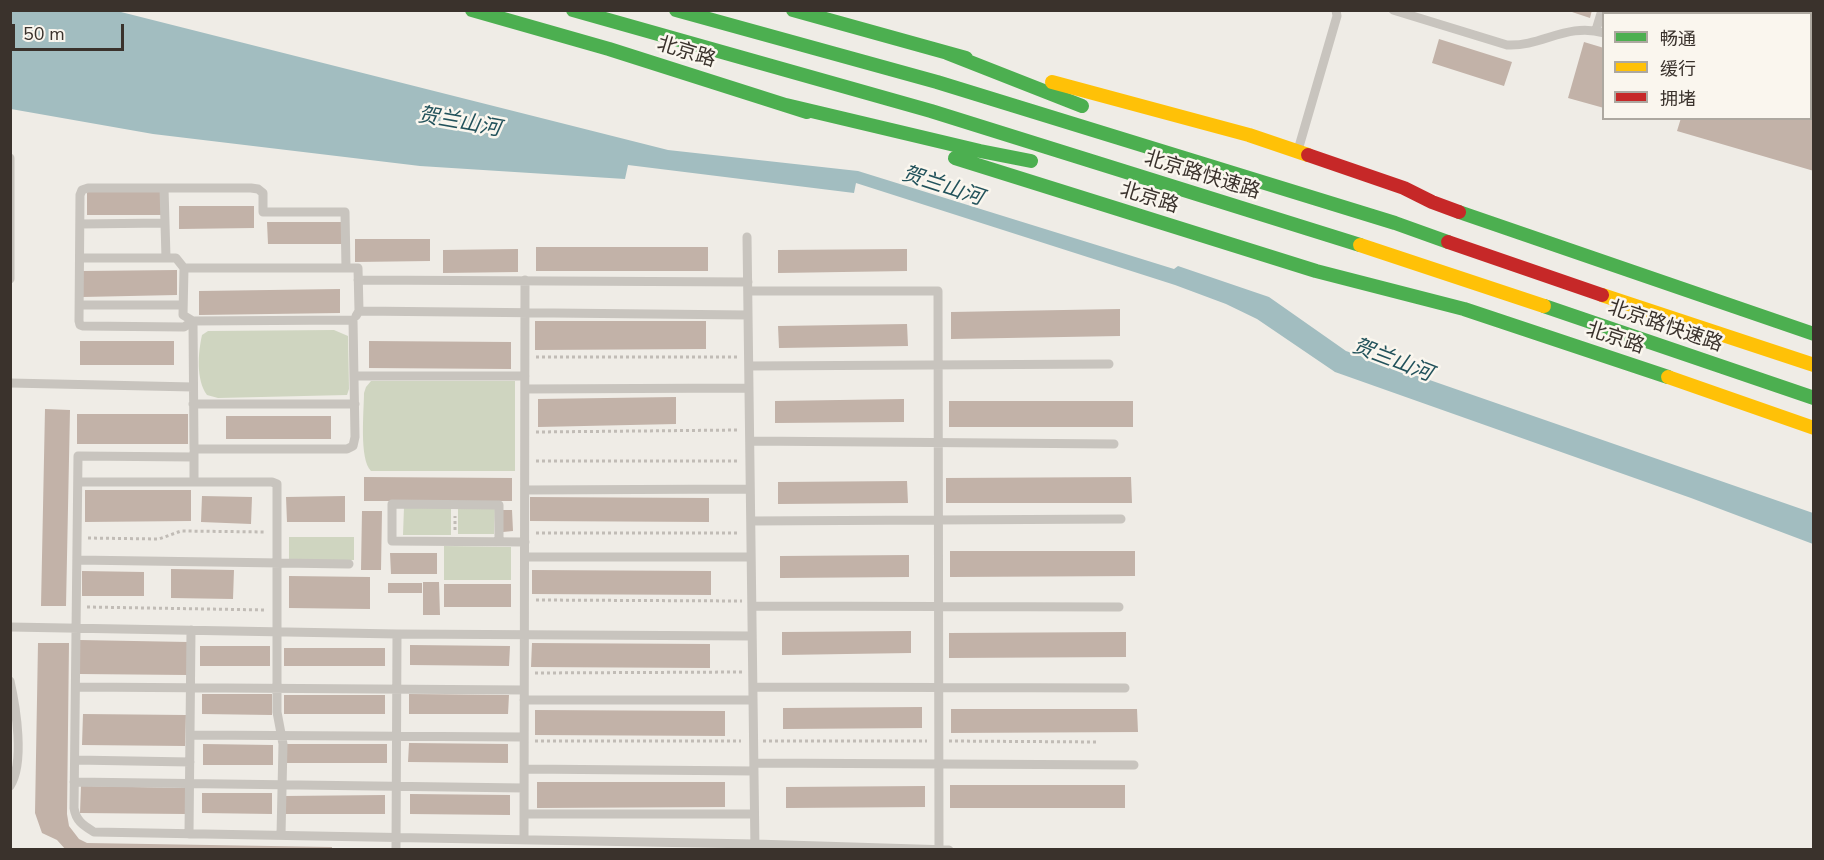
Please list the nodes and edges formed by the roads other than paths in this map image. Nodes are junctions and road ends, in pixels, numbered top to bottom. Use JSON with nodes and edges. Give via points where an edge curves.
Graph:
{"nodes":[{"id":1,"x":472,"y":10,"type":"edge"},
{"id":2,"x":573,"y":10,"type":"edge"},
{"id":3,"x":676,"y":10,"type":"edge"},
{"id":4,"x":793,"y":10,"type":"edge"},
{"id":5,"x":1336,"y":10,"type":"edge"},
{"id":6,"x":1394,"y":10,"type":"edge"},
{"id":7,"x":1602,"y":10,"type":"edge"},
{"id":8,"x":1600,"y":32,"type":"edge"},
{"id":9,"x":947,"y":53,"type":"junction"},
{"id":10,"x":786,"y":105,"type":"junction"},
{"id":11,"x":1098,"y":112,"type":"dead end"},
{"id":12,"x":1298,"y":152,"type":"junction"},
{"id":13,"x":10,"y":158,"type":"edge"},
{"id":14,"x":1045,"y":165,"type":"dead end"},
{"id":15,"x":164,"y":188,"type":"junction"},
{"id":16,"x":1382,"y":205,"type":"dead end"},
{"id":17,"x":80,"y":224,"type":"junction"},
{"id":18,"x":165,"y":224,"type":"junction"},
{"id":19,"x":747,"y":237,"type":"dead end"},
{"id":20,"x":1295,"y":239,"type":"dead end"},
{"id":21,"x":80,"y":258,"type":"junction"},
{"id":22,"x":166,"y":258,"type":"junction"},
{"id":23,"x":1513,"y":265,"type":"junction"},
{"id":24,"x":1429,"y":267,"type":"junction"},
{"id":25,"x":184,"y":268,"type":"junction"},
{"id":26,"x":346,"y":268,"type":"junction"},
{"id":27,"x":10,"y":279,"type":"edge"},
{"id":28,"x":358,"y":280,"type":"junction"},
{"id":29,"x":525,"y":280,"type":"junction"},
{"id":30,"x":748,"y":287,"type":"junction"},
{"id":31,"x":81,"y":305,"type":"junction"},
{"id":32,"x":183,"y":305,"type":"junction"},
{"id":33,"x":358,"y":312,"type":"junction"},
{"id":34,"x":525,"y":313,"type":"junction"},
{"id":35,"x":748,"y":315,"type":"junction"},
{"id":36,"x":353,"y":320,"type":"junction"},
{"id":37,"x":193,"y":321,"type":"junction"},
{"id":38,"x":1814,"y":334,"type":"edge"},
{"id":39,"x":749,"y":362,"type":"junction"},
{"id":40,"x":1109,"y":364,"type":"dead end"},
{"id":41,"x":938,"y":365,"type":"junction"},
{"id":42,"x":1814,"y":365,"type":"edge"},
{"id":43,"x":354,"y":376,"type":"junction"},
{"id":44,"x":525,"y":376,"type":"junction"},
{"id":45,"x":10,"y":383,"type":"edge"},
{"id":46,"x":193,"y":387,"type":"junction"},
{"id":47,"x":749,"y":388,"type":"junction"},
{"id":48,"x":525,"y":389,"type":"junction"},
{"id":49,"x":1814,"y":398,"type":"edge"},
{"id":50,"x":193,"y":404,"type":"junction"},
{"id":51,"x":355,"y":404,"type":"junction"},
{"id":52,"x":1814,"y":428,"type":"edge"},
{"id":53,"x":750,"y":441,"type":"junction"},
{"id":54,"x":938,"y":443,"type":"junction"},
{"id":55,"x":1114,"y":444,"type":"dead end"},
{"id":56,"x":194,"y":453,"type":"junction"},
{"id":57,"x":78,"y":482,"type":"junction"},
{"id":58,"x":194,"y":482,"type":"junction"},
{"id":59,"x":750,"y":489,"type":"junction"},
{"id":60,"x":525,"y":490,"type":"junction"},
{"id":61,"x":1121,"y":519,"type":"dead end"},
{"id":62,"x":939,"y":520,"type":"junction"},
{"id":63,"x":751,"y":521,"type":"junction"},
{"id":64,"x":525,"y":537,"type":"junction"},
{"id":65,"x":499,"y":542,"type":"junction"},
{"id":66,"x":525,"y":557,"type":"junction"},
{"id":67,"x":751,"y":557,"type":"junction"},
{"id":68,"x":77,"y":560,"type":"junction"},
{"id":69,"x":277,"y":562,"type":"junction"},
{"id":70,"x":349,"y":564,"type":"dead end"},
{"id":71,"x":752,"y":604,"type":"junction"},
{"id":72,"x":939,"y":606,"type":"junction"},
{"id":73,"x":1119,"y":607,"type":"dead end"},
{"id":74,"x":10,"y":627,"type":"edge"},
{"id":75,"x":76,"y":628,"type":"junction"},
{"id":76,"x":191,"y":630,"type":"junction"},
{"id":77,"x":276,"y":632,"type":"junction"},
{"id":78,"x":397,"y":634,"type":"junction"},
{"id":79,"x":525,"y":635,"type":"junction"},
{"id":80,"x":752,"y":636,"type":"junction"},
{"id":81,"x":10,"y":681,"type":"edge"},
{"id":82,"x":76,"y":687,"type":"junction"},
{"id":83,"x":753,"y":687,"type":"junction"},
{"id":84,"x":939,"y":687,"type":"junction"},
{"id":85,"x":191,"y":688,"type":"junction"},
{"id":86,"x":277,"y":688,"type":"junction"},
{"id":87,"x":1125,"y":688,"type":"dead end"},
{"id":88,"x":397,"y":690,"type":"junction"},
{"id":89,"x":524,"y":695,"type":"junction"},
{"id":90,"x":753,"y":700,"type":"junction"},
{"id":91,"x":190,"y":735,"type":"junction"},
{"id":92,"x":281,"y":736,"type":"junction"},
{"id":93,"x":396,"y":736,"type":"junction"},
{"id":94,"x":524,"y":739,"type":"junction"},
{"id":95,"x":75,"y":760,"type":"junction"},
{"id":96,"x":190,"y":762,"type":"junction"},
{"id":97,"x":939,"y":764,"type":"junction"},
{"id":98,"x":1134,"y":765,"type":"dead end"},
{"id":99,"x":754,"y":767,"type":"junction"},
{"id":100,"x":524,"y":769,"type":"junction"},
{"id":101,"x":74,"y":782,"type":"junction"},
{"id":102,"x":190,"y":784,"type":"junction"},
{"id":103,"x":282,"y":785,"type":"junction"},
{"id":104,"x":10,"y":786,"type":"edge"},
{"id":105,"x":396,"y":788,"type":"junction"},
{"id":106,"x":524,"y":788,"type":"junction"},
{"id":107,"x":524,"y":814,"type":"junction"},
{"id":108,"x":754,"y":814,"type":"junction"},
{"id":109,"x":189,"y":834,"type":"junction"},
{"id":110,"x":281,"y":835,"type":"junction"},
{"id":111,"x":396,"y":837,"type":"junction"},
{"id":112,"x":524,"y":840,"type":"junction"},
{"id":113,"x":755,"y":847,"type":"edge"},
{"id":114,"x":396,"y":849,"type":"edge"},
{"id":115,"x":939,"y":849,"type":"edge"},
{"id":116,"x":949,"y":849,"type":"edge"}],
"edges":[{"from":1,"to":10,"type":"main road","name":"北京路"},
{"from":2,"to":24,"type":"main road","name":"北京路快速路","via":[[931,111]]},
{"from":3,"to":23,"type":"main road","name":"北京路快速路","via":[[948,86],[1395,224]]},
{"from":4,"to":9,"type":"main road"},
{"from":5,"to":12,"type":"lane"},
{"from":6,"to":8,"type":"lane","via":[[1507,45],[1522,46],[1579,29]]},
{"from":7,"to":8,"type":"lane"},
{"from":9,"to":11,"type":"main road"},
{"from":9,"to":12,"type":"main road","via":[[1249,135]]},
{"from":10,"to":14,"type":"main road"},
{"from":10,"to":52,"type":"main road","name":"北京路","via":[[1316,271],[1464,309]]},
{"from":12,"to":38,"type":"main road","via":[[1404,188],[1482,221]]},
{"from":13,"to":27,"type":"lane"},
{"from":15,"to":17,"type":"lane","via":[[82,190]]},
{"from":15,"to":18,"type":"lane"},
{"from":15,"to":26,"type":"lane","via":[[258,189],[262,193],[263,212],[345,212]]},
{"from":16,"to":23,"type":"main road"},
{"from":17,"to":18,"type":"lane"},
{"from":17,"to":21,"type":"lane"},
{"from":18,"to":22,"type":"lane"},
{"from":19,"to":30,"type":"lane"},
{"from":20,"to":24,"type":"main road"},
{"from":21,"to":22,"type":"lane"},
{"from":21,"to":31,"type":"lane"},
{"from":22,"to":25,"type":"lane","via":[[176,258]]},
{"from":23,"to":42,"type":"main road","name":"北京路快速路"},
{"from":24,"to":49,"type":"main road","name":"北京路快速路"},
{"from":25,"to":26,"type":"lane"},
{"from":25,"to":32,"type":"lane"},
{"from":26,"to":28,"type":"lane","via":[[358,268]]},
{"from":28,"to":29,"type":"lane"},
{"from":28,"to":33,"type":"lane"},
{"from":29,"to":30,"type":"lane"},
{"from":29,"to":34,"type":"lane"},
{"from":30,"to":35,"type":"lane"},
{"from":30,"to":41,"type":"lane","via":[[938,291]]},
{"from":31,"to":32,"type":"lane"},
{"from":31,"to":37,"type":"lane","via":[[79,321],[83,326],[184,327]]},
{"from":32,"to":37,"type":"lane","via":[[183,315]]},
{"from":33,"to":34,"type":"lane"},
{"from":33,"to":36,"type":"lane"},
{"from":34,"to":35,"type":"lane"},
{"from":34,"to":44,"type":"lane"},
{"from":35,"to":39,"type":"lane"},
{"from":36,"to":37,"type":"lane"},
{"from":36,"to":43,"type":"lane"},
{"from":37,"to":46,"type":"lane"},
{"from":39,"to":41,"type":"lane"},
{"from":39,"to":47,"type":"lane"},
{"from":40,"to":41,"type":"lane"},
{"from":41,"to":54,"type":"lane"},
{"from":43,"to":44,"type":"lane"},
{"from":43,"to":51,"type":"lane"},
{"from":44,"to":48,"type":"lane"},
{"from":45,"to":46,"type":"lane"},
{"from":46,"to":50,"type":"lane"},
{"from":47,"to":48,"type":"lane"},
{"from":47,"to":53,"type":"lane"},
{"from":48,"to":60,"type":"lane"},
{"from":50,"to":51,"type":"lane"},
{"from":50,"to":56,"type":"lane"},
{"from":51,"to":56,"type":"lane","via":[[355,437],[353,446],[347,449]]},
{"from":53,"to":54,"type":"lane"},
{"from":53,"to":59,"type":"lane"},
{"from":54,"to":55,"type":"lane"},
{"from":54,"to":62,"type":"lane"},
{"from":56,"to":57,"type":"lane","via":[[78,456]]},
{"from":56,"to":58,"type":"lane"},
{"from":57,"to":58,"type":"lane"},
{"from":57,"to":68,"type":"lane"},
{"from":58,"to":69,"type":"lane","via":[[278,484]]},
{"from":59,"to":60,"type":"lane"},
{"from":59,"to":63,"type":"lane"},
{"from":60,"to":64,"type":"lane"},
{"from":61,"to":62,"type":"lane"},
{"from":62,"to":63,"type":"lane"},
{"from":62,"to":72,"type":"lane"},
{"from":63,"to":67,"type":"lane"},
{"from":64,"to":65,"type":"lane"},
{"from":64,"to":66,"type":"lane"},
{"from":65,"to":65,"type":"lane","via":[[499,505],[392,504],[392,541]]},
{"from":66,"to":67,"type":"lane"},
{"from":66,"to":79,"type":"lane"},
{"from":67,"to":71,"type":"lane"},
{"from":68,"to":69,"type":"lane"},
{"from":68,"to":75,"type":"lane"},
{"from":69,"to":70,"type":"lane"},
{"from":69,"to":77,"type":"lane"},
{"from":71,"to":72,"type":"lane"},
{"from":71,"to":80,"type":"lane"},
{"from":72,"to":73,"type":"lane"},
{"from":72,"to":84,"type":"lane"},
{"from":74,"to":75,"type":"lane"},
{"from":75,"to":76,"type":"lane"},
{"from":75,"to":82,"type":"lane"},
{"from":76,"to":77,"type":"lane"},
{"from":76,"to":85,"type":"lane"},
{"from":77,"to":78,"type":"lane"},
{"from":77,"to":86,"type":"lane"},
{"from":78,"to":79,"type":"lane"},
{"from":78,"to":88,"type":"lane"},
{"from":79,"to":80,"type":"lane"},
{"from":79,"to":89,"type":"lane"},
{"from":80,"to":83,"type":"lane"},
{"from":81,"to":104,"type":"lane","via":[[18,717],[16,777]]},
{"from":82,"to":85,"type":"lane"},
{"from":82,"to":95,"type":"lane"},
{"from":83,"to":84,"type":"lane"},
{"from":83,"to":90,"type":"lane"},
{"from":84,"to":87,"type":"lane"},
{"from":84,"to":97,"type":"lane"},
{"from":85,"to":86,"type":"lane"},
{"from":85,"to":91,"type":"lane"},
{"from":86,"to":88,"type":"lane"},
{"from":86,"to":92,"type":"lane"},
{"from":88,"to":89,"type":"lane"},
{"from":88,"to":93,"type":"lane"},
{"from":89,"to":90,"type":"lane"},
{"from":89,"to":94,"type":"lane"},
{"from":90,"to":99,"type":"lane"},
{"from":91,"to":92,"type":"lane"},
{"from":91,"to":96,"type":"lane"},
{"from":92,"to":93,"type":"lane"},
{"from":92,"to":103,"type":"lane"},
{"from":93,"to":94,"type":"lane"},
{"from":93,"to":105,"type":"lane"},
{"from":94,"to":100,"type":"lane"},
{"from":95,"to":96,"type":"lane"},
{"from":95,"to":101,"type":"lane"},
{"from":96,"to":102,"type":"lane"},
{"from":97,"to":98,"type":"lane"},
{"from":97,"to":99,"type":"lane"},
{"from":97,"to":115,"type":"lane"},
{"from":99,"to":100,"type":"lane"},
{"from":99,"to":108,"type":"lane"},
{"from":100,"to":106,"type":"lane"},
{"from":101,"to":102,"type":"lane"},
{"from":101,"to":109,"type":"lane","via":[[75,816],[94,832]]},
{"from":102,"to":103,"type":"lane"},
{"from":102,"to":109,"type":"lane"},
{"from":103,"to":105,"type":"lane"},
{"from":103,"to":110,"type":"lane"},
{"from":105,"to":106,"type":"lane"},
{"from":105,"to":111,"type":"lane"},
{"from":106,"to":107,"type":"lane"},
{"from":107,"to":108,"type":"lane"},
{"from":107,"to":112,"type":"lane"},
{"from":108,"to":113,"type":"lane"},
{"from":109,"to":110,"type":"lane"},
{"from":110,"to":111,"type":"lane"},
{"from":111,"to":112,"type":"lane"},
{"from":111,"to":114,"type":"lane"},
{"from":112,"to":113,"type":"lane"},
{"from":113,"to":115,"type":"lane"},
{"from":115,"to":116,"type":"lane"}]}
